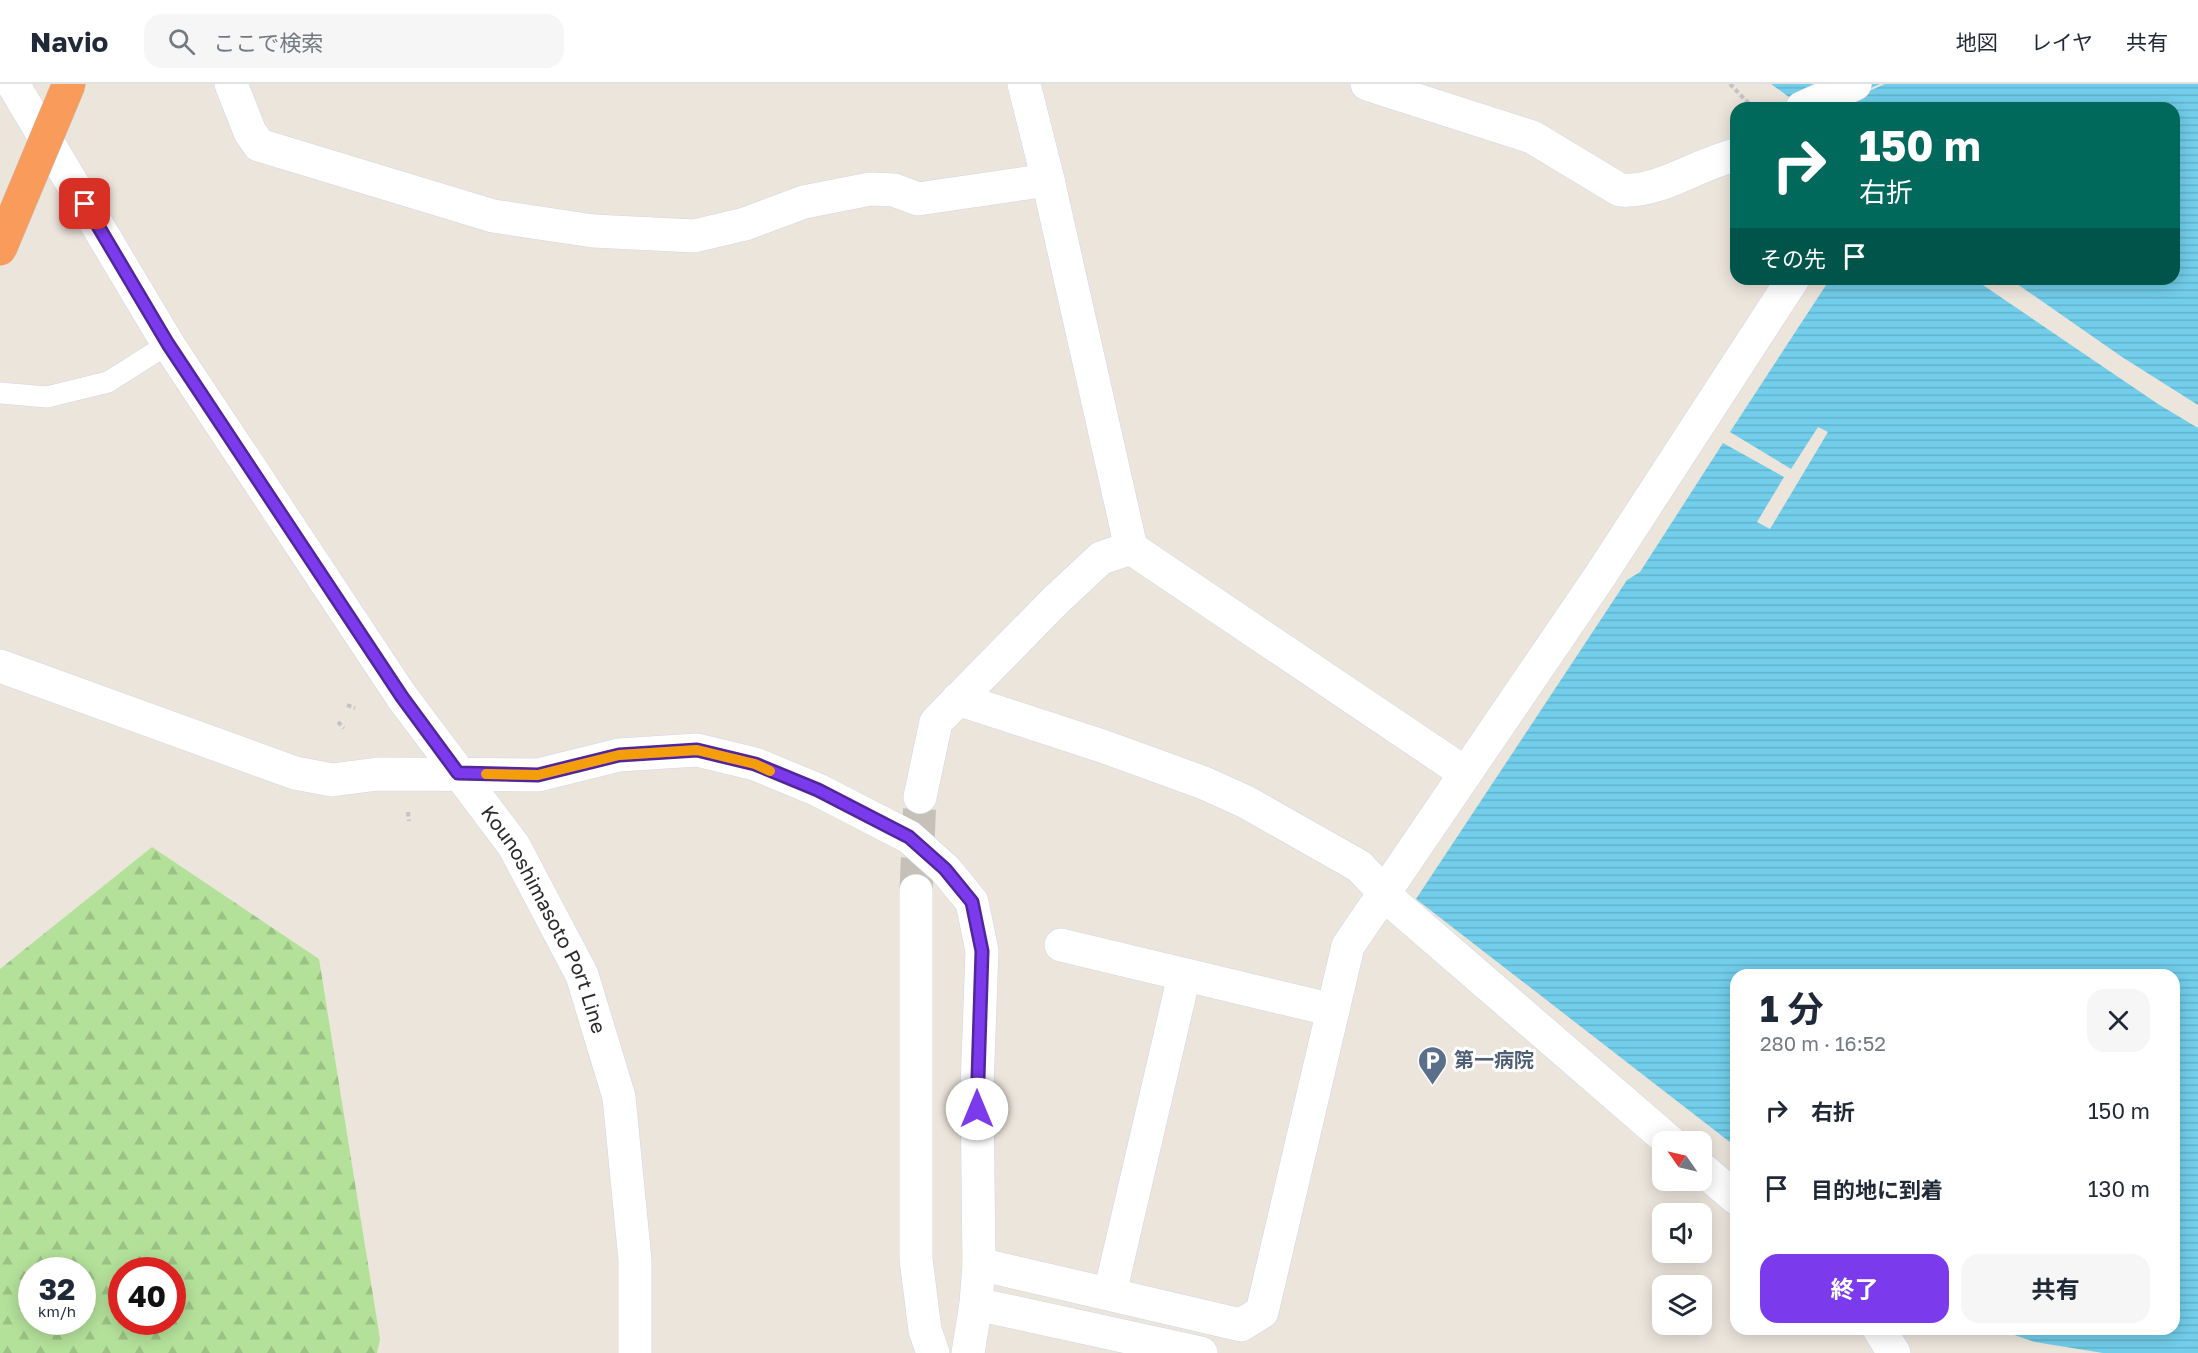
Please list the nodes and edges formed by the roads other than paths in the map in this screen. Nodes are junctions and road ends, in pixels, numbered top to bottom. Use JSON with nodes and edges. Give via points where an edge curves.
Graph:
{"nodes":[{"id":1,"x":13,"y":84,"type":"edge"},
{"id":2,"x":69,"y":84,"type":"edge"},
{"id":3,"x":231,"y":84,"type":"edge"},
{"id":4,"x":1024,"y":84,"type":"edge"},
{"id":5,"x":1367,"y":84,"type":"edge"},
{"id":6,"x":1855,"y":84,"type":"edge"},
{"id":7,"x":1815,"y":102,"type":"edge"},
{"id":8,"x":1730,"y":156,"type":"edge"},
{"id":9,"x":1048,"y":180,"type":"junction"},
{"id":10,"x":0,"y":249,"type":"edge"},
{"id":11,"x":1789,"y":285,"type":"edge"},
{"id":12,"x":168,"y":344,"type":"junction"},
{"id":13,"x":0,"y":393,"type":"edge"},
{"id":14,"x":1131,"y":548,"type":"junction"},
{"id":15,"x":0,"y":666,"type":"edge"},
{"id":16,"x":958,"y":699,"type":"junction"},
{"id":17,"x":458,"y":773,"type":"junction"},
{"id":18,"x":1465,"y":773,"type":"junction"},
{"id":19,"x":920,"y":796,"type":"tunnel mouth"},
{"id":20,"x":916,"y":891,"type":"tunnel mouth"},
{"id":21,"x":1384,"y":893,"type":"junction"},
{"id":22,"x":1061,"y":945,"type":"dead end"},
{"id":23,"x":1184,"y":976,"type":"junction"},
{"id":24,"x":1333,"y":1010,"type":"junction"},
{"id":25,"x":1657,"y":1131,"type":"edge"},
{"id":26,"x":1712,"y":1177,"type":"edge"},
{"id":27,"x":1730,"y":1193,"type":"edge"},
{"id":28,"x":978,"y":1264,"type":"junction"},
{"id":29,"x":1110,"y":1293,"type":"junction"},
{"id":30,"x":976,"y":1304,"type":"junction"},
{"id":31,"x":1884,"y":1335,"type":"edge"},
{"id":32,"x":635,"y":1353,"type":"edge"},
{"id":33,"x":933,"y":1353,"type":"edge"},
{"id":34,"x":968,"y":1353,"type":"edge"},
{"id":35,"x":1201,"y":1353,"type":"edge"},
{"id":36,"x":1894,"y":1353,"type":"edge"}],
"edges":[{"from":1,"to":12,"type":"street","name":"Kounoshimasoto Port Line"},
{"from":2,"to":10,"type":"highway","bridge":true},
{"from":3,"to":9,"type":"street","via":[[259,145],[493,216],[593,231],[694,236],[745,224],[804,201],[870,189],[894,190],[918,199]]},
{"from":4,"to":9,"type":"street"},
{"from":5,"to":8,"type":"street","via":[[1532,137],[1620,190],[1634,191],[1665,183]]},
{"from":6,"to":7,"type":"street"},
{"from":9,"to":14,"type":"street"},
{"from":11,"to":18,"type":"street","via":[[1600,576]]},
{"from":12,"to":13,"type":"lane","via":[[108,382],[47,397]]},
{"from":12,"to":17,"type":"street","name":"Kounoshimasoto Port Line","via":[[395,688]]},
{"from":14,"to":16,"type":"street","via":[[1101,558]]},
{"from":14,"to":18,"type":"street"},
{"from":15,"to":17,"type":"street","via":[[295,773],[332,780],[378,774]]},
{"from":16,"to":19,"type":"street","via":[[936,722]]},
{"from":16,"to":21,"type":"street","via":[[1105,747],[1245,802],[1359,866]]},
{"from":17,"to":28,"type":"street","via":[[538,775],[619,755],[697,750],[755,764],[818,790],[909,837],[945,869],[972,902],[982,951],[977,1087]]},
{"from":17,"to":32,"type":"street","name":"Kounoshimasoto Port Line","via":[[514,846],[582,975],[619,1097],[635,1260]]},
{"from":18,"to":21,"type":"street"},
{"from":20,"to":33,"type":"street","via":[[916,1259],[925,1330]]},
{"from":21,"to":24,"type":"street","via":[[1348,946]]},
{"from":21,"to":25,"type":"street"},
{"from":22,"to":23,"type":"street"},
{"from":23,"to":24,"type":"street"},
{"from":23,"to":29,"type":"street"},
{"from":24,"to":29,"type":"street","via":[[1262,1311],[1241,1325]]},
{"from":26,"to":27,"type":"street"},
{"from":28,"to":29,"type":"street"},
{"from":28,"to":30,"type":"street"},
{"from":30,"to":34,"type":"street"},
{"from":30,"to":35,"type":"street"},
{"from":31,"to":36,"type":"street"}]}
